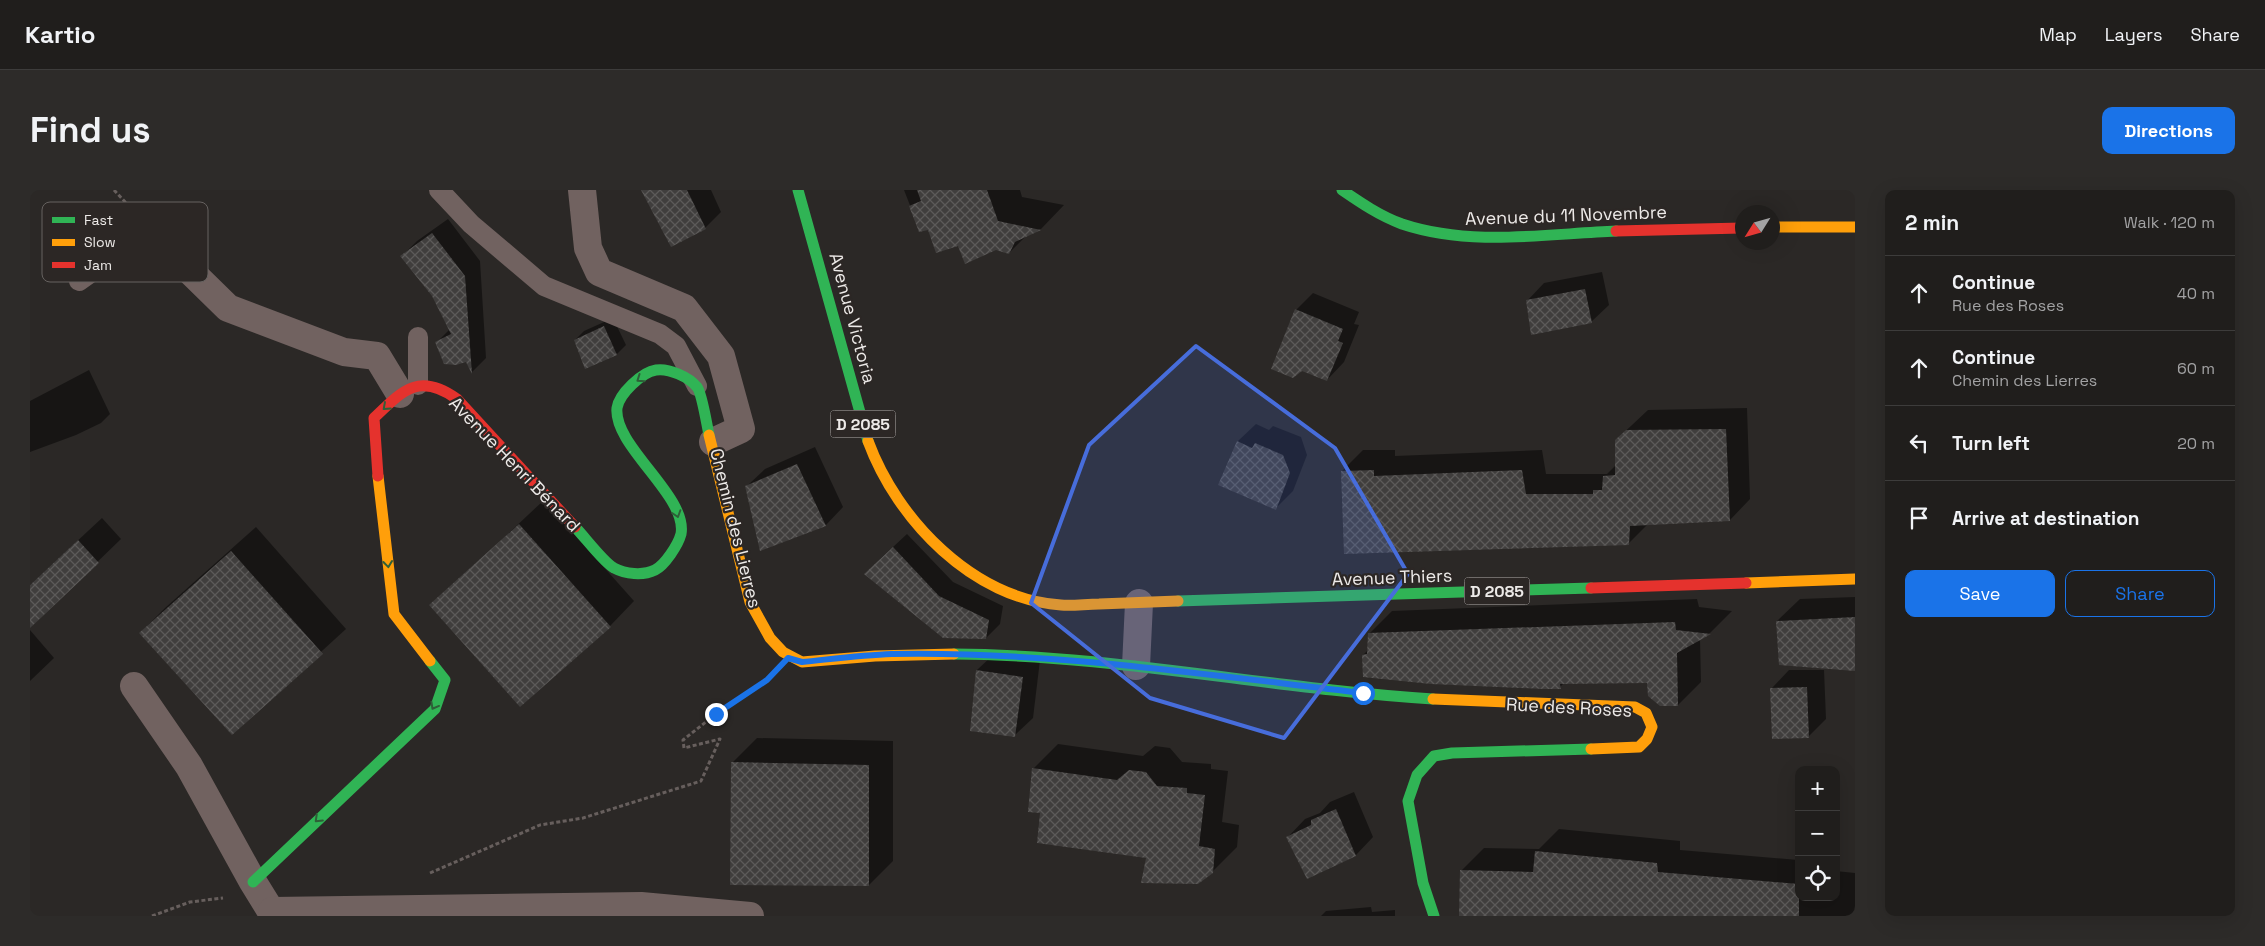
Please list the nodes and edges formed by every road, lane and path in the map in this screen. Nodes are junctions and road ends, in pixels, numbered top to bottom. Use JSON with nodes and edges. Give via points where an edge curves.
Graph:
{"nodes":[{"id":1,"x":438,"y":190,"type":"edge"},
{"id":2,"x":582,"y":190,"type":"edge"},
{"id":3,"x":798,"y":190,"type":"edge"},
{"id":4,"x":1342,"y":190,"type":"edge"},
{"id":5,"x":1855,"y":227,"type":"edge"},
{"id":6,"x":1735,"y":228,"type":"edge"},
{"id":7,"x":1780,"y":228,"type":"edge"},
{"id":8,"x":201,"y":282,"type":"edge"},
{"id":9,"x":418,"y":337,"type":"dead end"},
{"id":10,"x":698,"y":388,"type":"junction"},
{"id":11,"x":409,"y":390,"type":"junction"},
{"id":12,"x":713,"y":442,"type":"junction"},
{"id":13,"x":1855,"y":579,"type":"edge"},
{"id":14,"x":1020,"y":596,"type":"joint"},
{"id":15,"x":1139,"y":603,"type":"junction"},
{"id":16,"x":788,"y":658,"type":"junction"},
{"id":17,"x":1136,"y":666,"type":"junction"},
{"id":18,"x":134,"y":686,"type":"dead end"},
{"id":19,"x":422,"y":877,"type":"dead end"},
{"id":20,"x":265,"y":901,"type":"edge"},
{"id":21,"x":152,"y":916,"type":"edge"},
{"id":22,"x":750,"y":916,"type":"edge"},
{"id":23,"x":1434,"y":916,"type":"edge"}],
"edges":[{"from":1,"to":10,"type":"lane","via":[[471,224],[544,286],[660,334],[676,346]]},
{"from":2,"to":12,"type":"street","name":"Chemin des Lierres","via":[[588,248],[599,272],[684,308],[721,356],[741,428]]},
{"from":3,"to":14,"type":"street","name":"Avenue Victoria","number":"D 2085","via":[[814,238],[860,416],[874,456],[893,494],[913,522],[943,553],[981,578]]},
{"from":4,"to":6,"type":"street","name":"Avenue du 11 Novembre","via":[[1387,218],[1432,233],[1479,238]]},
{"from":5,"to":7,"type":"street"},
{"from":8,"to":11,"type":"street","via":[[228,308],[344,352],[377,356]]},
{"from":9,"to":11,"type":"lane"},
{"from":10,"to":11,"type":"street","name":"Avenue Henri Bénard","one_way":true,"via":[[679,374],[656,370],[638,378],[617,407],[618,425],[679,512],[681,533],[673,552],[656,570],[633,574],[613,568],[457,399],[437,387]]},
{"from":10,"to":12,"type":"street"},
{"from":11,"to":20,"type":"street","one_way":true,"via":[[374,418],[380,500],[394,614],[444,680],[435,709]]},
{"from":12,"to":16,"type":"street","name":"Chemin des Lierres","via":[[750,602],[766,634]]},
{"from":13,"to":15,"type":"street","name":"Avenue Thiers","number":"D 2085"},
{"from":14,"to":15,"type":"street","name":"Avenue Thiers","number":"D 2085","via":[[1060,605]]},
{"from":15,"to":17,"type":"street"},
{"from":16,"to":17,"type":"street","via":[[802,662],[891,654],[998,655]]},
{"from":16,"to":19,"type":"path","via":[[767,680],[683,740],[684,748],[720,739],[701,782],[584,818],[540,825]]},
{"from":17,"to":23,"type":"street","name":"Rue des Roses","via":[[1363,693],[1468,702],[1635,708],[1646,713],[1652,727],[1639,747],[1434,756],[1417,775],[1408,801],[1423,883]]},
{"from":18,"to":20,"type":"street","via":[[189,766]]},
{"from":20,"to":21,"type":"path","via":[[190,902]]},
{"from":20,"to":22,"type":"street","via":[[641,906]]}]}
